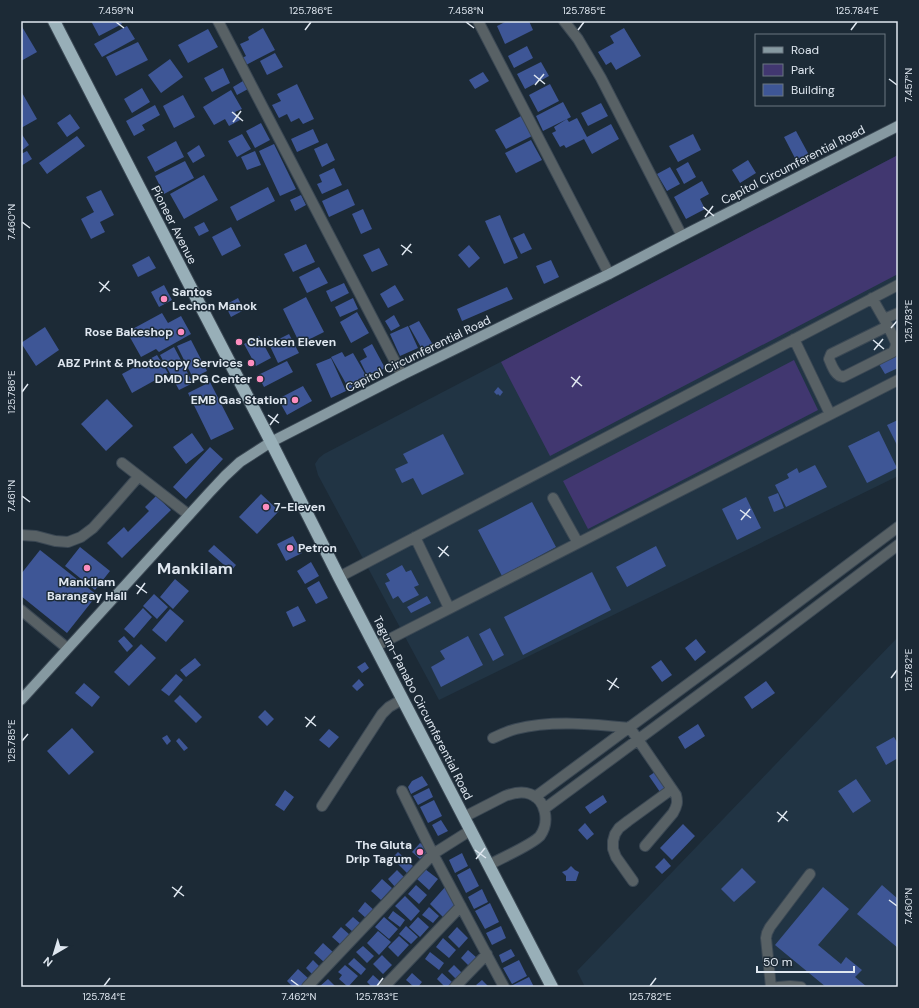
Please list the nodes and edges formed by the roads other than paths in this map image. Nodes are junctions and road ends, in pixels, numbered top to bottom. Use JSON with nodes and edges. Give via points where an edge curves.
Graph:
{"nodes":[{"id":1,"x":54,"y":21,"type":"edge"},
{"id":2,"x":218,"y":21,"type":"edge"},
{"id":3,"x":478,"y":21,"type":"edge"},
{"id":4,"x":564,"y":21,"type":"edge"},
{"id":5,"x":898,"y":126,"type":"edge"},
{"id":6,"x":682,"y":236,"type":"junction"},
{"id":7,"x":609,"y":274,"type":"junction"},
{"id":8,"x":898,"y":284,"type":"edge"},
{"id":9,"x":872,"y":298,"type":"junction"},
{"id":10,"x":898,"y":313,"type":"edge"},
{"id":11,"x":886,"y":323,"type":"junction"},
{"id":12,"x":794,"y":339,"type":"junction"},
{"id":13,"x":402,"y":375,"type":"junction"},
{"id":14,"x":898,"y":380,"type":"edge"},
{"id":15,"x":830,"y":414,"type":"junction"},
{"id":16,"x":271,"y":442,"type":"junction"},
{"id":17,"x":122,"y":463,"type":"dead end"},
{"id":18,"x":139,"y":476,"type":"junction"},
{"id":19,"x":552,"y":498,"type":"dead end"},
{"id":20,"x":189,"y":515,"type":"junction"},
{"id":21,"x":898,"y":527,"type":"edge"},
{"id":22,"x":21,"y":535,"type":"edge"},
{"id":23,"x":415,"y":537,"type":"junction"},
{"id":24,"x":578,"y":543,"type":"junction"},
{"id":25,"x":898,"y":545,"type":"edge"},
{"id":26,"x":339,"y":577,"type":"junction"},
{"id":27,"x":450,"y":608,"type":"junction"},
{"id":28,"x":21,"y":610,"type":"edge"},
{"id":29,"x":753,"y":636,"type":"junction"},
{"id":30,"x":376,"y":646,"type":"junction"},
{"id":31,"x":67,"y":648,"type":"junction"},
{"id":32,"x":762,"y":648,"type":"junction"},
{"id":33,"x":403,"y":699,"type":"junction"},
{"id":34,"x":21,"y":700,"type":"edge"},
{"id":35,"x":630,"y":728,"type":"junction"},
{"id":36,"x":493,"y":738,"type":"dead end"},
{"id":37,"x":638,"y":740,"type":"junction"},
{"id":38,"x":556,"y":782,"type":"junction"},
{"id":39,"x":672,"y":789,"type":"junction"},
{"id":40,"x":402,"y":791,"type":"dead end"},
{"id":41,"x":565,"y":794,"type":"junction"},
{"id":42,"x":536,"y":797,"type":"junction"},
{"id":43,"x":322,"y":806,"type":"dead end"},
{"id":44,"x":544,"y":809,"type":"junction"},
{"id":45,"x":464,"y":817,"type":"junction"},
{"id":46,"x":471,"y":830,"type":"junction"},
{"id":47,"x":645,"y":846,"type":"dead end"},
{"id":48,"x":433,"y":854,"type":"junction"},
{"id":49,"x":489,"y":864,"type":"junction"},
{"id":50,"x":810,"y":874,"type":"dead end"},
{"id":51,"x":633,"y":881,"type":"dead end"},
{"id":52,"x":461,"y":906,"type":"junction"},
{"id":53,"x":487,"y":954,"type":"junction"},
{"id":54,"x":307,"y":987,"type":"edge"},
{"id":55,"x":384,"y":987,"type":"edge"},
{"id":56,"x":454,"y":987,"type":"edge"},
{"id":57,"x":504,"y":987,"type":"edge"},
{"id":58,"x":552,"y":987,"type":"edge"},
{"id":59,"x":771,"y":987,"type":"edge"},
{"id":60,"x":778,"y":987,"type":"edge"},
{"id":61,"x":801,"y":987,"type":"edge"}],
"edges":[{"from":1,"to":16,"type":"highway","name":"Pioneer Avenue"},
{"from":2,"to":13,"type":"street"},
{"from":3,"to":7,"type":"street"},
{"from":4,"to":6,"type":"street","via":[[601,78]]},
{"from":5,"to":6,"type":"main road","name":"Capitol Circumferential Road"},
{"from":6,"to":7,"type":"main road","name":"Capitol Circumferential Road"},
{"from":7,"to":13,"type":"main road","name":"Capitol Circumferential Road"},
{"from":8,"to":9,"type":"street"},
{"from":9,"to":11,"type":"street"},
{"from":9,"to":12,"type":"street"},
{"from":10,"to":11,"type":"street"},
{"from":11,"to":11,"type":"street","via":[[831,354],[829,359],[836,373],[843,377],[893,352],[896,343]]},
{"from":12,"to":15,"type":"street"},
{"from":12,"to":23,"type":"street"},
{"from":13,"to":16,"type":"main road","name":"Capitol Circumferential Road"},
{"from":14,"to":15,"type":"street"},
{"from":15,"to":24,"type":"street"},
{"from":16,"to":20,"type":"main road","name":"Capitol Circumferential Road","via":[[235,467]]},
{"from":16,"to":26,"type":"highway","name":"Tagum-Panabo Circumferential Road"},
{"from":17,"to":18,"type":"street"},
{"from":18,"to":20,"type":"street"},
{"from":18,"to":22,"type":"street","via":[[93,528],[81,537],[68,542]]},
{"from":19,"to":24,"type":"street"},
{"from":20,"to":31,"type":"main road","name":"Capitol Circumferential Road"},
{"from":21,"to":29,"type":"street"},
{"from":23,"to":26,"type":"street"},
{"from":23,"to":27,"type":"street"},
{"from":24,"to":27,"type":"street"},
{"from":25,"to":32,"type":"street"},
{"from":26,"to":30,"type":"highway","name":"Tagum-Panabo Circumferential Road"},
{"from":27,"to":30,"type":"street"},
{"from":28,"to":31,"type":"street"},
{"from":29,"to":32,"type":"street"},
{"from":29,"to":35,"type":"street"},
{"from":30,"to":33,"type":"highway","name":"Tagum-Panabo Circumferential Road"},
{"from":31,"to":34,"type":"main road","name":"Capitol Circumferential Road"},
{"from":32,"to":37,"type":"street"},
{"from":33,"to":43,"type":"street","via":[[382,714]]},
{"from":33,"to":45,"type":"highway","name":"Tagum-Panabo Circumferential Road"},
{"from":35,"to":36,"type":"street","via":[[610,725],[538,725],[515,729]]},
{"from":35,"to":37,"type":"street"},
{"from":35,"to":38,"type":"street"},
{"from":37,"to":39,"type":"street"},
{"from":37,"to":41,"type":"street"},
{"from":38,"to":41,"type":"street"},
{"from":38,"to":42,"type":"street"},
{"from":39,"to":47,"type":"street","via":[[678,801],[677,807]]},
{"from":39,"to":51,"type":"street","via":[[619,828],[615,834],[613,849],[616,857]]},
{"from":40,"to":48,"type":"street"},
{"from":41,"to":44,"type":"street"},
{"from":42,"to":44,"type":"street"},
{"from":42,"to":45,"type":"street","via":[[525,793],[512,793]]},
{"from":44,"to":49,"type":"street","via":[[545,823],[539,837]]},
{"from":45,"to":46,"type":"highway","name":"Tagum-Panabo Circumferential Road"},
{"from":46,"to":48,"type":"street"},
{"from":46,"to":49,"type":"highway","name":"Tagum-Panabo Circumferential Road"},
{"from":48,"to":52,"type":"street"},
{"from":48,"to":54,"type":"street"},
{"from":49,"to":58,"type":"highway","name":"Tagum-Panabo Circumferential Road"},
{"from":50,"to":59,"type":"street","via":[[767,932]]},
{"from":52,"to":53,"type":"street"},
{"from":52,"to":55,"type":"street"},
{"from":53,"to":56,"type":"street"},
{"from":53,"to":57,"type":"street"},
{"from":60,"to":61,"type":"street"}]}
